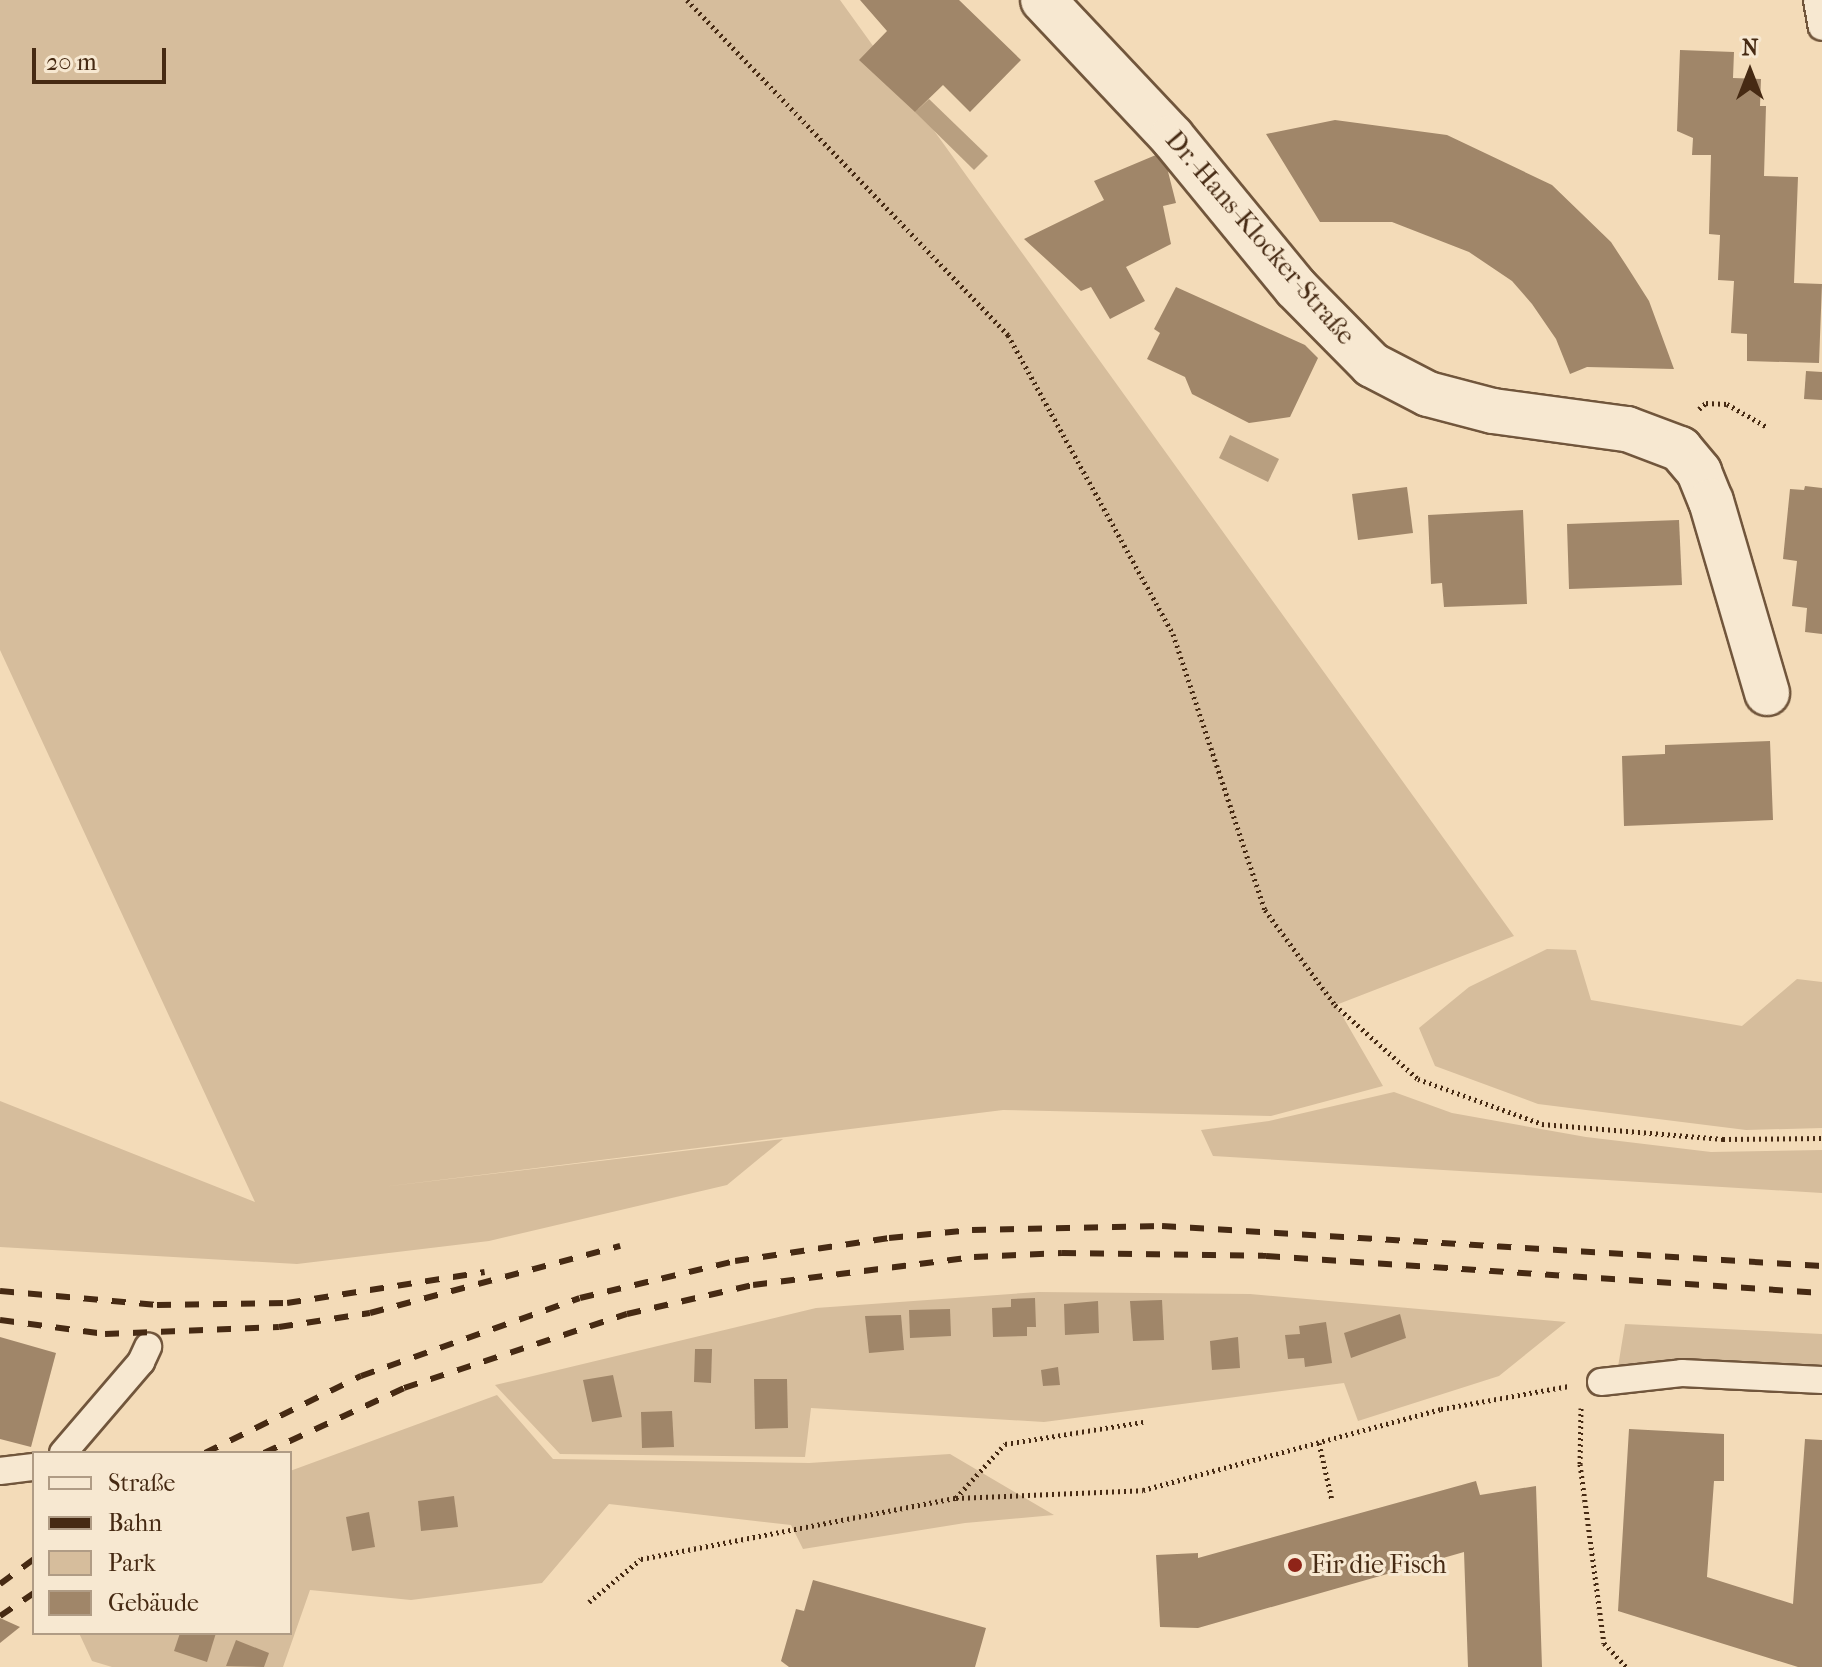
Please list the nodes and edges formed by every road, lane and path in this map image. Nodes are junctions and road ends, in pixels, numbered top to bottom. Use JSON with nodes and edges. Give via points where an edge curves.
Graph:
{"nodes":[{"id":1,"x":687,"y":0,"type":"edge"},
{"id":2,"x":1043,"y":0,"type":"edge"},
{"id":3,"x":1817,"y":0,"type":"edge"},
{"id":4,"x":1822,"y":27,"type":"edge"},
{"id":5,"x":1767,"y":693,"type":"dead end"},
{"id":6,"x":1822,"y":1138,"type":"edge"},
{"id":7,"x":148,"y":1347,"type":"dead end"},
{"id":8,"x":1822,"y":1380,"type":"edge"},
{"id":9,"x":1601,"y":1382,"type":"junction"},
{"id":10,"x":1143,"y":1422,"type":"dead end"},
{"id":11,"x":1319,"y":1443,"type":"junction"},
{"id":12,"x":65,"y":1451,"type":"edge"},
{"id":13,"x":32,"y":1467,"type":"edge"},
{"id":14,"x":0,"y":1471,"type":"edge"},
{"id":15,"x":956,"y":1498,"type":"junction"},
{"id":16,"x":1332,"y":1500,"type":"dead end"},
{"id":17,"x":589,"y":1602,"type":"dead end"},
{"id":18,"x":1626,"y":1667,"type":"edge"}],
"edges":[{"from":1,"to":6,"type":"path","via":[[1008,335],[1173,634],[1265,910],[1335,1005],[1418,1079],[1542,1124],[1723,1139]]},
{"from":2,"to":5,"type":"street","name":"Dr.-Hans-Klocker-Straße","via":[[1172,137],[1296,288],[1372,365],[1428,394],[1493,411],[1627,429],[1680,449],[1699,472],[1711,501]]},
{"from":3,"to":4,"type":"lane"},
{"from":7,"to":12,"type":"lane"},
{"from":8,"to":9,"type":"lane","via":[[1682,1373]]},
{"from":9,"to":11,"type":"path","via":[[1441,1409]]},
{"from":9,"to":18,"type":"path","via":[[1577,1414],[1580,1464],[1604,1643]]},
{"from":10,"to":15,"type":"path","via":[[1005,1444]]},
{"from":11,"to":15,"type":"path","via":[[1143,1490]]},
{"from":11,"to":16,"type":"path"},
{"from":13,"to":14,"type":"lane"},
{"from":15,"to":17,"type":"path","via":[[641,1559]]}]}
